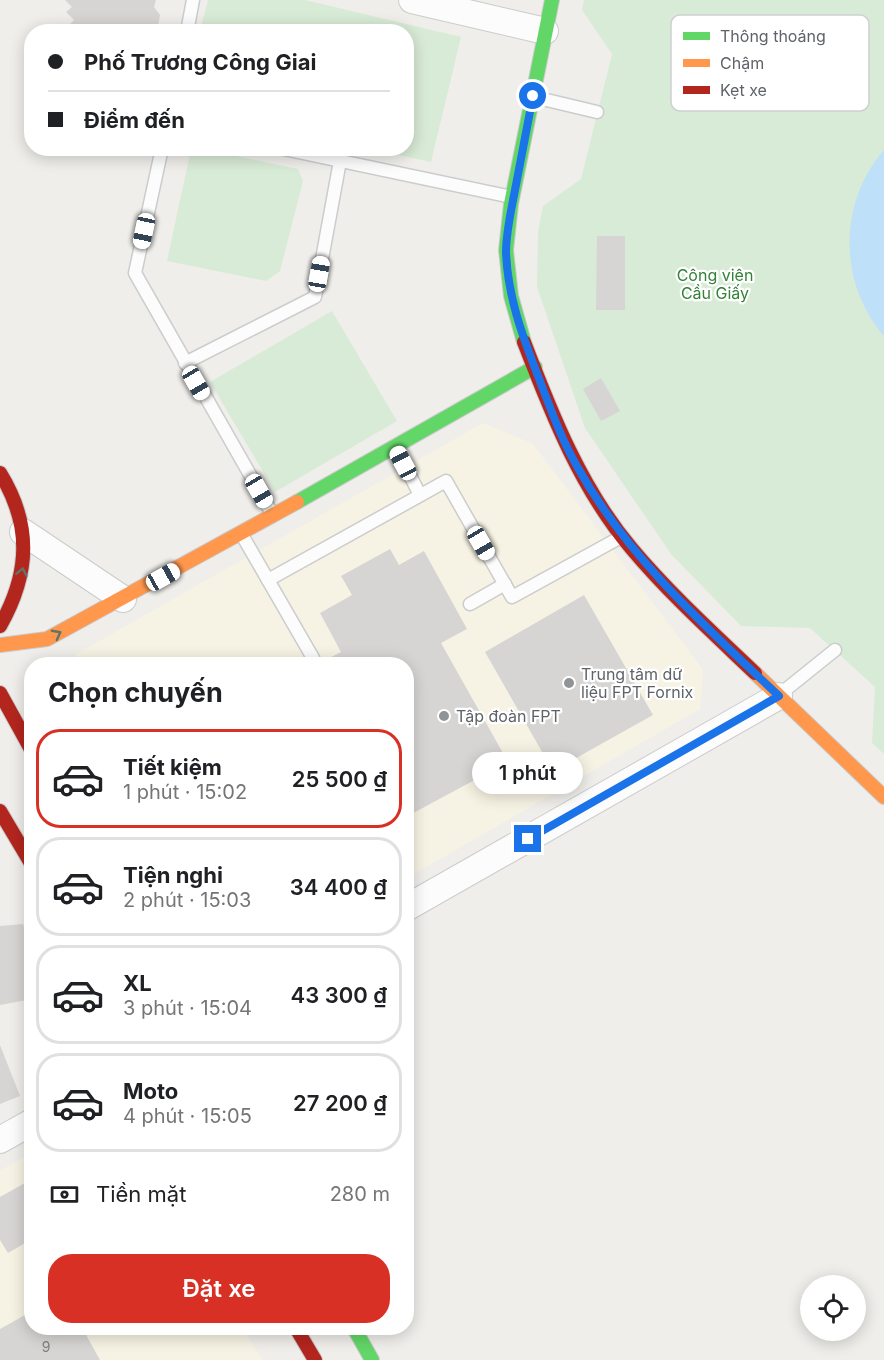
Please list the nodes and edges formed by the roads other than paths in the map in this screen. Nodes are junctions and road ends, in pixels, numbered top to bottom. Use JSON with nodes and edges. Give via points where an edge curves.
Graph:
{"nodes":[{"id":1,"x":193,"y":0,"type":"edge"},
{"id":2,"x":412,"y":0,"type":"edge"},
{"id":3,"x":552,"y":0,"type":"edge"},
{"id":4,"x":188,"y":24,"type":"edge"},
{"id":5,"x":545,"y":31,"type":"junction"},
{"id":6,"x":533,"y":96,"type":"junction"},
{"id":7,"x":597,"y":112,"type":"dead end"},
{"id":8,"x":160,"y":156,"type":"edge"},
{"id":9,"x":317,"y":156,"type":"edge"},
{"id":10,"x":340,"y":161,"type":"junction"},
{"id":11,"x":514,"y":198,"type":"junction"},
{"id":12,"x":186,"y":363,"type":"junction"},
{"id":13,"x":535,"y":367,"type":"junction"},
{"id":14,"x":394,"y":447,"type":"junction"},
{"id":15,"x":0,"y":473,"type":"edge"},
{"id":16,"x":420,"y":495,"type":"junction"},
{"id":17,"x":273,"y":516,"type":"junction"},
{"id":18,"x":22,"y":532,"type":"junction"},
{"id":19,"x":242,"y":534,"type":"junction"},
{"id":20,"x":622,"y":536,"type":"junction"},
{"id":21,"x":268,"y":580,"type":"junction"},
{"id":22,"x":505,"y":584,"type":"junction"},
{"id":23,"x":123,"y":599,"type":"junction"},
{"id":24,"x":470,"y":603,"type":"dead end"},
{"id":25,"x":0,"y":626,"type":"edge"},
{"id":26,"x":0,"y":645,"type":"edge"},
{"id":27,"x":835,"y":650,"type":"dead end"},
{"id":28,"x":312,"y":657,"type":"edge"},
{"id":29,"x":0,"y":693,"type":"edge"},
{"id":30,"x":779,"y":696,"type":"junction"},
{"id":31,"x":5,"y":714,"type":"edge"},
{"id":32,"x":24,"y":740,"type":"edge"},
{"id":33,"x":884,"y":797,"type":"edge"},
{"id":34,"x":0,"y":811,"type":"edge"},
{"id":35,"x":24,"y":852,"type":"edge"},
{"id":36,"x":414,"y":903,"type":"edge"},
{"id":37,"x":24,"y":1126,"type":"edge"},
{"id":38,"x":0,"y":1140,"type":"edge"},
{"id":39,"x":300,"y":1335,"type":"edge"},
{"id":40,"x":358,"y":1335,"type":"edge"},
{"id":41,"x":315,"y":1360,"type":"edge"},
{"id":42,"x":372,"y":1360,"type":"edge"}],
"edges":[{"from":1,"to":4,"type":"lane"},
{"from":2,"to":5,"type":"street"},
{"from":3,"to":5,"type":"street"},
{"from":5,"to":6,"type":"street"},
{"from":6,"to":7,"type":"lane"},
{"from":6,"to":11,"type":"street"},
{"from":8,"to":12,"type":"lane","via":[[135,273]]},
{"from":9,"to":10,"type":"lane"},
{"from":10,"to":11,"type":"lane"},
{"from":10,"to":12,"type":"lane","via":[[315,297]]},
{"from":11,"to":13,"type":"street","via":[[507,234],[507,273],[516,318]]},
{"from":12,"to":17,"type":"lane"},
{"from":13,"to":14,"type":"street"},
{"from":13,"to":20,"type":"street","via":[[577,467]]},
{"from":14,"to":16,"type":"lane"},
{"from":14,"to":17,"type":"street"},
{"from":15,"to":18,"type":"street","via":[[16,505]]},
{"from":16,"to":21,"type":"lane"},
{"from":16,"to":22,"type":"lane","via":[[446,481]]},
{"from":17,"to":19,"type":"street"},
{"from":18,"to":23,"type":"street"},
{"from":25,"to":18,"type":"street","one_way":true,"via":[[18,590],[24,564]]},
{"from":19,"to":21,"type":"lane"},
{"from":19,"to":23,"type":"street"},
{"from":20,"to":22,"type":"lane","via":[[512,597]]},
{"from":20,"to":30,"type":"street","via":[[692,613]]},
{"from":21,"to":28,"type":"lane"},
{"from":22,"to":24,"type":"lane"},
{"from":26,"to":23,"type":"street","one_way":true,"via":[[47,639]]},
{"from":27,"to":30,"type":"lane"},
{"from":29,"to":31,"type":"street"},
{"from":30,"to":33,"type":"street"},
{"from":30,"to":36,"type":"street"},
{"from":31,"to":32,"type":"street"},
{"from":34,"to":35,"type":"street"},
{"from":37,"to":38,"type":"street"},
{"from":39,"to":41,"type":"street"},
{"from":40,"to":42,"type":"street"}]}
